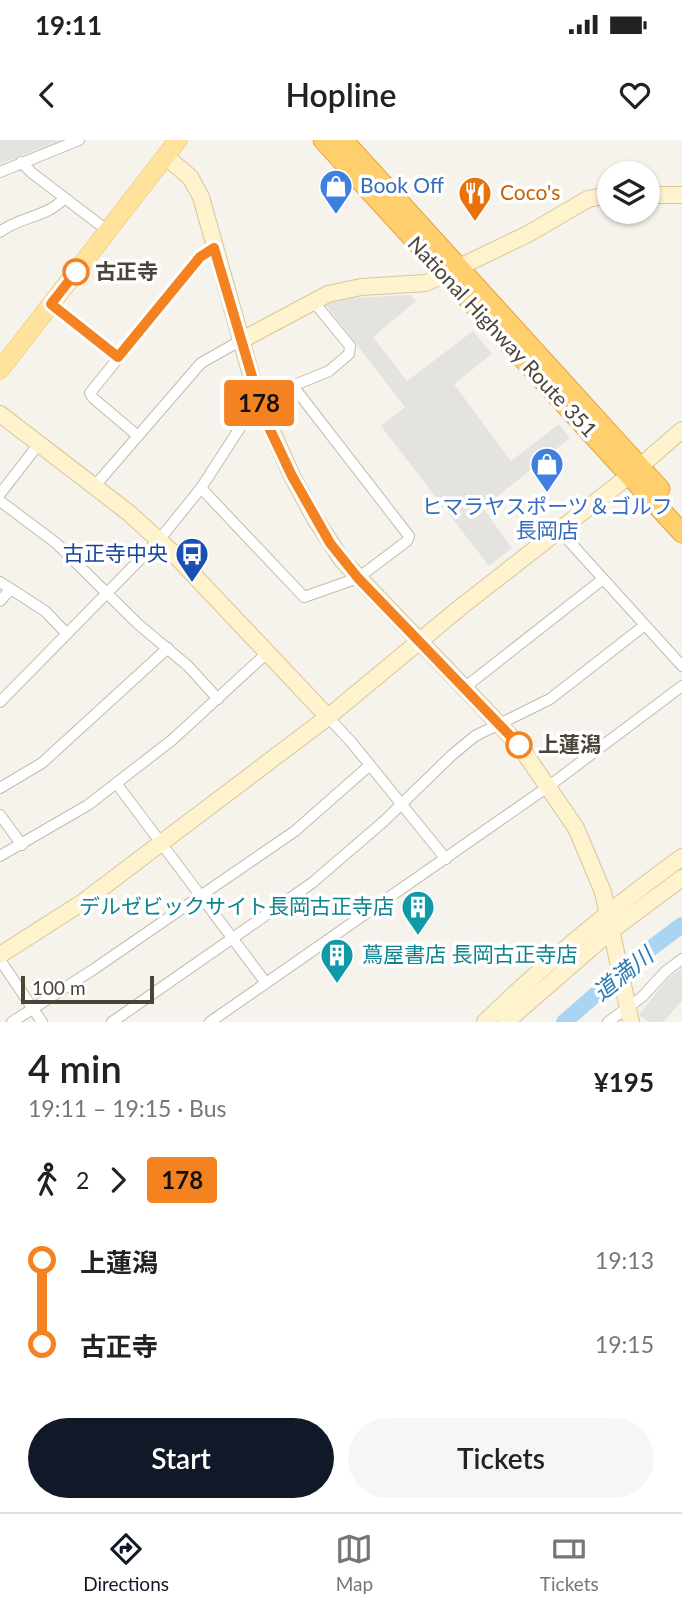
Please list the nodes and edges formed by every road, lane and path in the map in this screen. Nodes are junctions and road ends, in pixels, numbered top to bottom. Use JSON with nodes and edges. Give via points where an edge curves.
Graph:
{"nodes":[{"id":1,"x":79,"y":140,"type":"edge"},
{"id":2,"x":178,"y":140,"type":"edge"},
{"id":3,"x":323,"y":140,"type":"edge"},
{"id":4,"x":343,"y":140,"type":"edge"},
{"id":5,"x":165,"y":156,"type":"junction"},
{"id":6,"x":21,"y":162,"type":"junction"},
{"id":7,"x":0,"y":172,"type":"edge"},
{"id":8,"x":660,"y":195,"type":"edge"},
{"id":9,"x":682,"y":195,"type":"edge"},
{"id":10,"x":597,"y":197,"type":"edge"},
{"id":11,"x":64,"y":198,"type":"junction"},
{"id":12,"x":108,"y":230,"type":"junction"},
{"id":13,"x":0,"y":232,"type":"edge"},
{"id":14,"x":214,"y":248,"type":"junction"},
{"id":15,"x":452,"y":271,"type":"junction"},
{"id":16,"x":313,"y":301,"type":"junction"},
{"id":17,"x":51,"y":304,"type":"junction"},
{"id":18,"x":240,"y":341,"type":"junction"},
{"id":19,"x":118,"y":357,"type":"junction"},
{"id":20,"x":0,"y":370,"type":"edge"},
{"id":21,"x":293,"y":386,"type":"junction"},
{"id":22,"x":258,"y":400,"type":"junction"},
{"id":23,"x":0,"y":414,"type":"edge"},
{"id":24,"x":682,"y":430,"type":"edge"},
{"id":25,"x":138,"y":436,"type":"junction"},
{"id":26,"x":38,"y":445,"type":"junction"},
{"id":27,"x":635,"y":471,"type":"junction"},
{"id":28,"x":93,"y":488,"type":"junction"},
{"id":29,"x":201,"y":488,"type":"junction"},
{"id":30,"x":0,"y":494,"type":"edge"},
{"id":31,"x":0,"y":501,"type":"edge"},
{"id":32,"x":682,"y":513,"type":"edge"},
{"id":33,"x":559,"y":530,"type":"junction"},
{"id":34,"x":682,"y":533,"type":"edge"},
{"id":35,"x":159,"y":540,"type":"junction"},
{"id":36,"x":358,"y":578,"type":"junction"},
{"id":37,"x":604,"y":579,"type":"junction"},
{"id":38,"x":0,"y":582,"type":"edge"},
{"id":39,"x":10,"y":590,"type":"junction"},
{"id":40,"x":106,"y":593,"type":"junction"},
{"id":41,"x":0,"y":601,"type":"edge"},
{"id":42,"x":645,"y":625,"type":"junction"},
{"id":43,"x":67,"y":634,"type":"junction"},
{"id":44,"x":420,"y":641,"type":"junction"},
{"id":45,"x":168,"y":648,"type":"junction"},
{"id":46,"x":267,"y":653,"type":"junction"},
{"id":47,"x":682,"y":666,"type":"edge"},
{"id":48,"x":682,"y":686,"type":"edge"},
{"id":49,"x":464,"y":688,"type":"junction"},
{"id":50,"x":218,"y":699,"type":"junction"},
{"id":51,"x":0,"y":702,"type":"edge"},
{"id":52,"x":328,"y":717,"type":"junction"},
{"id":53,"x":498,"y":722,"type":"junction"},
{"id":54,"x":370,"y":765,"type":"junction"},
{"id":55,"x":116,"y":783,"type":"junction"},
{"id":56,"x":549,"y":786,"type":"junction"},
{"id":57,"x":0,"y":788,"type":"edge"},
{"id":58,"x":402,"y":804,"type":"junction"},
{"id":59,"x":0,"y":815,"type":"edge"},
{"id":60,"x":162,"y":843,"type":"junction"},
{"id":61,"x":22,"y":845,"type":"junction"},
{"id":62,"x":0,"y":856,"type":"edge"},
{"id":63,"x":682,"y":856,"type":"edge"},
{"id":64,"x":446,"y":859,"type":"junction"},
{"id":65,"x":682,"y":878,"type":"edge"},
{"id":66,"x":200,"y":895,"type":"junction"},
{"id":67,"x":608,"y":911,"type":"junction"},
{"id":68,"x":612,"y":930,"type":"junction"},
{"id":69,"x":234,"y":939,"type":"junction"},
{"id":70,"x":0,"y":957,"type":"edge"},
{"id":71,"x":682,"y":959,"type":"edge"},
{"id":72,"x":265,"y":983,"type":"junction"},
{"id":73,"x":32,"y":1007,"type":"junction"},
{"id":74,"x":629,"y":1014,"type":"edge"},
{"id":75,"x":12,"y":1022,"type":"edge"},
{"id":76,"x":42,"y":1022,"type":"edge"},
{"id":77,"x":112,"y":1022,"type":"edge"},
{"id":78,"x":210,"y":1022,"type":"edge"},
{"id":79,"x":485,"y":1022,"type":"edge"},
{"id":80,"x":506,"y":1022,"type":"edge"},
{"id":81,"x":608,"y":1022,"type":"edge"}],
"edges":[{"from":1,"to":6,"type":"street"},
{"from":2,"to":5,"type":"main road"},
{"from":3,"to":15,"type":"highway","name":"National Highway Route 351"},
{"from":4,"to":15,"type":"highway","name":"National Highway Route 351"},
{"from":5,"to":12,"type":"main road"},
{"from":5,"to":14,"type":"street","via":[[182,169],[201,197]]},
{"from":6,"to":7,"type":"street"},
{"from":6,"to":11,"type":"street"},
{"from":8,"to":9,"type":"street"},
{"from":10,"to":15,"type":"street"},
{"from":11,"to":12,"type":"street"},
{"from":11,"to":13,"type":"street","via":[[54,208]]},
{"from":12,"to":17,"type":"main road"},
{"from":14,"to":18,"type":"street"},
{"from":14,"to":19,"type":"street","via":[[200,257]]},
{"from":15,"to":16,"type":"street","via":[[419,285],[361,288]]},
{"from":15,"to":27,"type":"highway","name":"National Highway Route 351"},
{"from":16,"to":18,"type":"street"},
{"from":16,"to":21,"type":"street","via":[[350,346],[349,354],[330,371]]},
{"from":17,"to":19,"type":"street"},
{"from":17,"to":20,"type":"main road"},
{"from":18,"to":22,"type":"street"},
{"from":18,"to":25,"type":"street","via":[[201,363]]},
{"from":19,"to":25,"type":"street","via":[[90,393]]},
{"from":21,"to":22,"type":"street"},
{"from":21,"to":36,"type":"street","via":[[408,536]]},
{"from":22,"to":29,"type":"street"},
{"from":22,"to":36,"type":"street","via":[[314,517]]},
{"from":23,"to":26,"type":"street"},
{"from":24,"to":27,"type":"street"},
{"from":25,"to":28,"type":"street"},
{"from":26,"to":28,"type":"street"},
{"from":26,"to":30,"type":"street"},
{"from":27,"to":32,"type":"highway","name":"National Highway Route 351"},
{"from":27,"to":33,"type":"street"},
{"from":27,"to":34,"type":"highway","name":"National Highway Route 351"},
{"from":28,"to":35,"type":"street"},
{"from":29,"to":35,"type":"street"},
{"from":29,"to":36,"type":"street","via":[[304,597]]},
{"from":31,"to":40,"type":"street","via":[[56,543]]},
{"from":33,"to":37,"type":"street"},
{"from":33,"to":44,"type":"street"},
{"from":35,"to":40,"type":"street"},
{"from":35,"to":46,"type":"street"},
{"from":36,"to":44,"type":"street"},
{"from":37,"to":42,"type":"street"},
{"from":37,"to":49,"type":"street"},
{"from":38,"to":39,"type":"street"},
{"from":39,"to":41,"type":"street"},
{"from":39,"to":43,"type":"street","via":[[45,611]]},
{"from":40,"to":43,"type":"street"},
{"from":40,"to":45,"type":"street"},
{"from":42,"to":47,"type":"street"},
{"from":42,"to":53,"type":"street","via":[[556,695]]},
{"from":43,"to":51,"type":"street"},
{"from":44,"to":49,"type":"street"},
{"from":44,"to":52,"type":"street"},
{"from":45,"to":50,"type":"street"},
{"from":45,"to":57,"type":"street","via":[[42,763]]},
{"from":46,"to":50,"type":"street"},
{"from":46,"to":52,"type":"street"},
{"from":48,"to":56,"type":"street"},
{"from":49,"to":53,"type":"street"},
{"from":50,"to":55,"type":"street"},
{"from":52,"to":54,"type":"street"},
{"from":52,"to":60,"type":"street"},
{"from":53,"to":56,"type":"street"},
{"from":53,"to":58,"type":"street","via":[[459,748]]},
{"from":54,"to":58,"type":"street"},
{"from":54,"to":66,"type":"street","via":[[295,831]]},
{"from":55,"to":60,"type":"street"},
{"from":55,"to":61,"type":"street"},
{"from":56,"to":64,"type":"street"},
{"from":56,"to":67,"type":"street","via":[[587,851]]},
{"from":58,"to":64,"type":"street"},
{"from":58,"to":69,"type":"street","via":[[312,883]]},
{"from":59,"to":61,"type":"street"},
{"from":60,"to":66,"type":"street"},
{"from":60,"to":70,"type":"street"},
{"from":61,"to":62,"type":"street"},
{"from":63,"to":67,"type":"street"},
{"from":64,"to":72,"type":"street"},
{"from":65,"to":68,"type":"street"},
{"from":66,"to":69,"type":"street"},
{"from":66,"to":73,"type":"street"},
{"from":67,"to":68,"type":"street"},
{"from":67,"to":79,"type":"street"},
{"from":68,"to":74,"type":"street"},
{"from":68,"to":80,"type":"street"},
{"from":69,"to":72,"type":"street"},
{"from":69,"to":77,"type":"street"},
{"from":70,"to":73,"type":"street"},
{"from":71,"to":74,"type":"street"},
{"from":72,"to":78,"type":"street"},
{"from":73,"to":75,"type":"street"},
{"from":73,"to":76,"type":"street"},
{"from":74,"to":81,"type":"street"}]}
